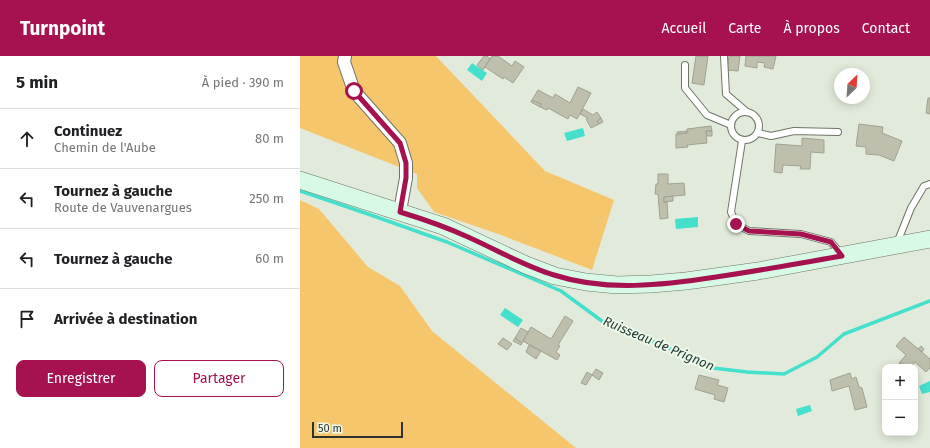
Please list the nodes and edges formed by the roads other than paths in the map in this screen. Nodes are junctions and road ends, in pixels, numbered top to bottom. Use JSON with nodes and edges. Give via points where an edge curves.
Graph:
{"nodes":[{"id":1,"x":345,"y":56,"type":"edge"},
{"id":2,"x":724,"y":56,"type":"edge"},
{"id":3,"x":685,"y":65,"type":"dead end"},
{"id":4,"x":747,"y":112,"type":"junction"},
{"id":5,"x":731,"y":125,"type":"junction"},
{"id":6,"x":838,"y":132,"type":"dead end"},
{"id":7,"x":758,"y":133,"type":"junction"},
{"id":8,"x":742,"y":141,"type":"junction"},
{"id":9,"x":300,"y":180,"type":"edge"},
{"id":10,"x":930,"y":184,"type":"edge"},
{"id":11,"x":400,"y":212,"type":"junction"},
{"id":12,"x":930,"y":240,"type":"edge"},
{"id":13,"x":895,"y":246,"type":"junction"},
{"id":14,"x":842,"y":256,"type":"junction"}],
"edges":[{"from":1,"to":11,"type":"street","via":[[344,62],[354,91],[400,143],[406,163]]},
{"from":2,"to":4,"type":"lane","via":[[726,94]]},
{"from":3,"to":5,"type":"lane","via":[[685,88],[707,115]]},
{"from":4,"to":5,"type":"lane","via":[[738,113],[732,119]]},
{"from":4,"to":7,"type":"lane","via":[[755,116],[759,124]]},
{"from":5,"to":8,"type":"lane","via":[[734,136]]},
{"from":6,"to":7,"type":"lane","via":[[794,131],[772,136]]},
{"from":7,"to":8,"type":"lane","via":[[751,139]]},
{"from":8,"to":14,"type":"lane","via":[[731,212],[736,224],[749,231],[801,234],[831,242]]},
{"from":9,"to":11,"type":"main road"},
{"from":10,"to":13,"type":"lane","via":[[924,186],[911,208]]},
{"from":11,"to":14,"type":"main road","via":[[443,226],[555,276],[586,282],[617,285],[686,281]]},
{"from":12,"to":13,"type":"main road"},
{"from":13,"to":14,"type":"main road"}]}
